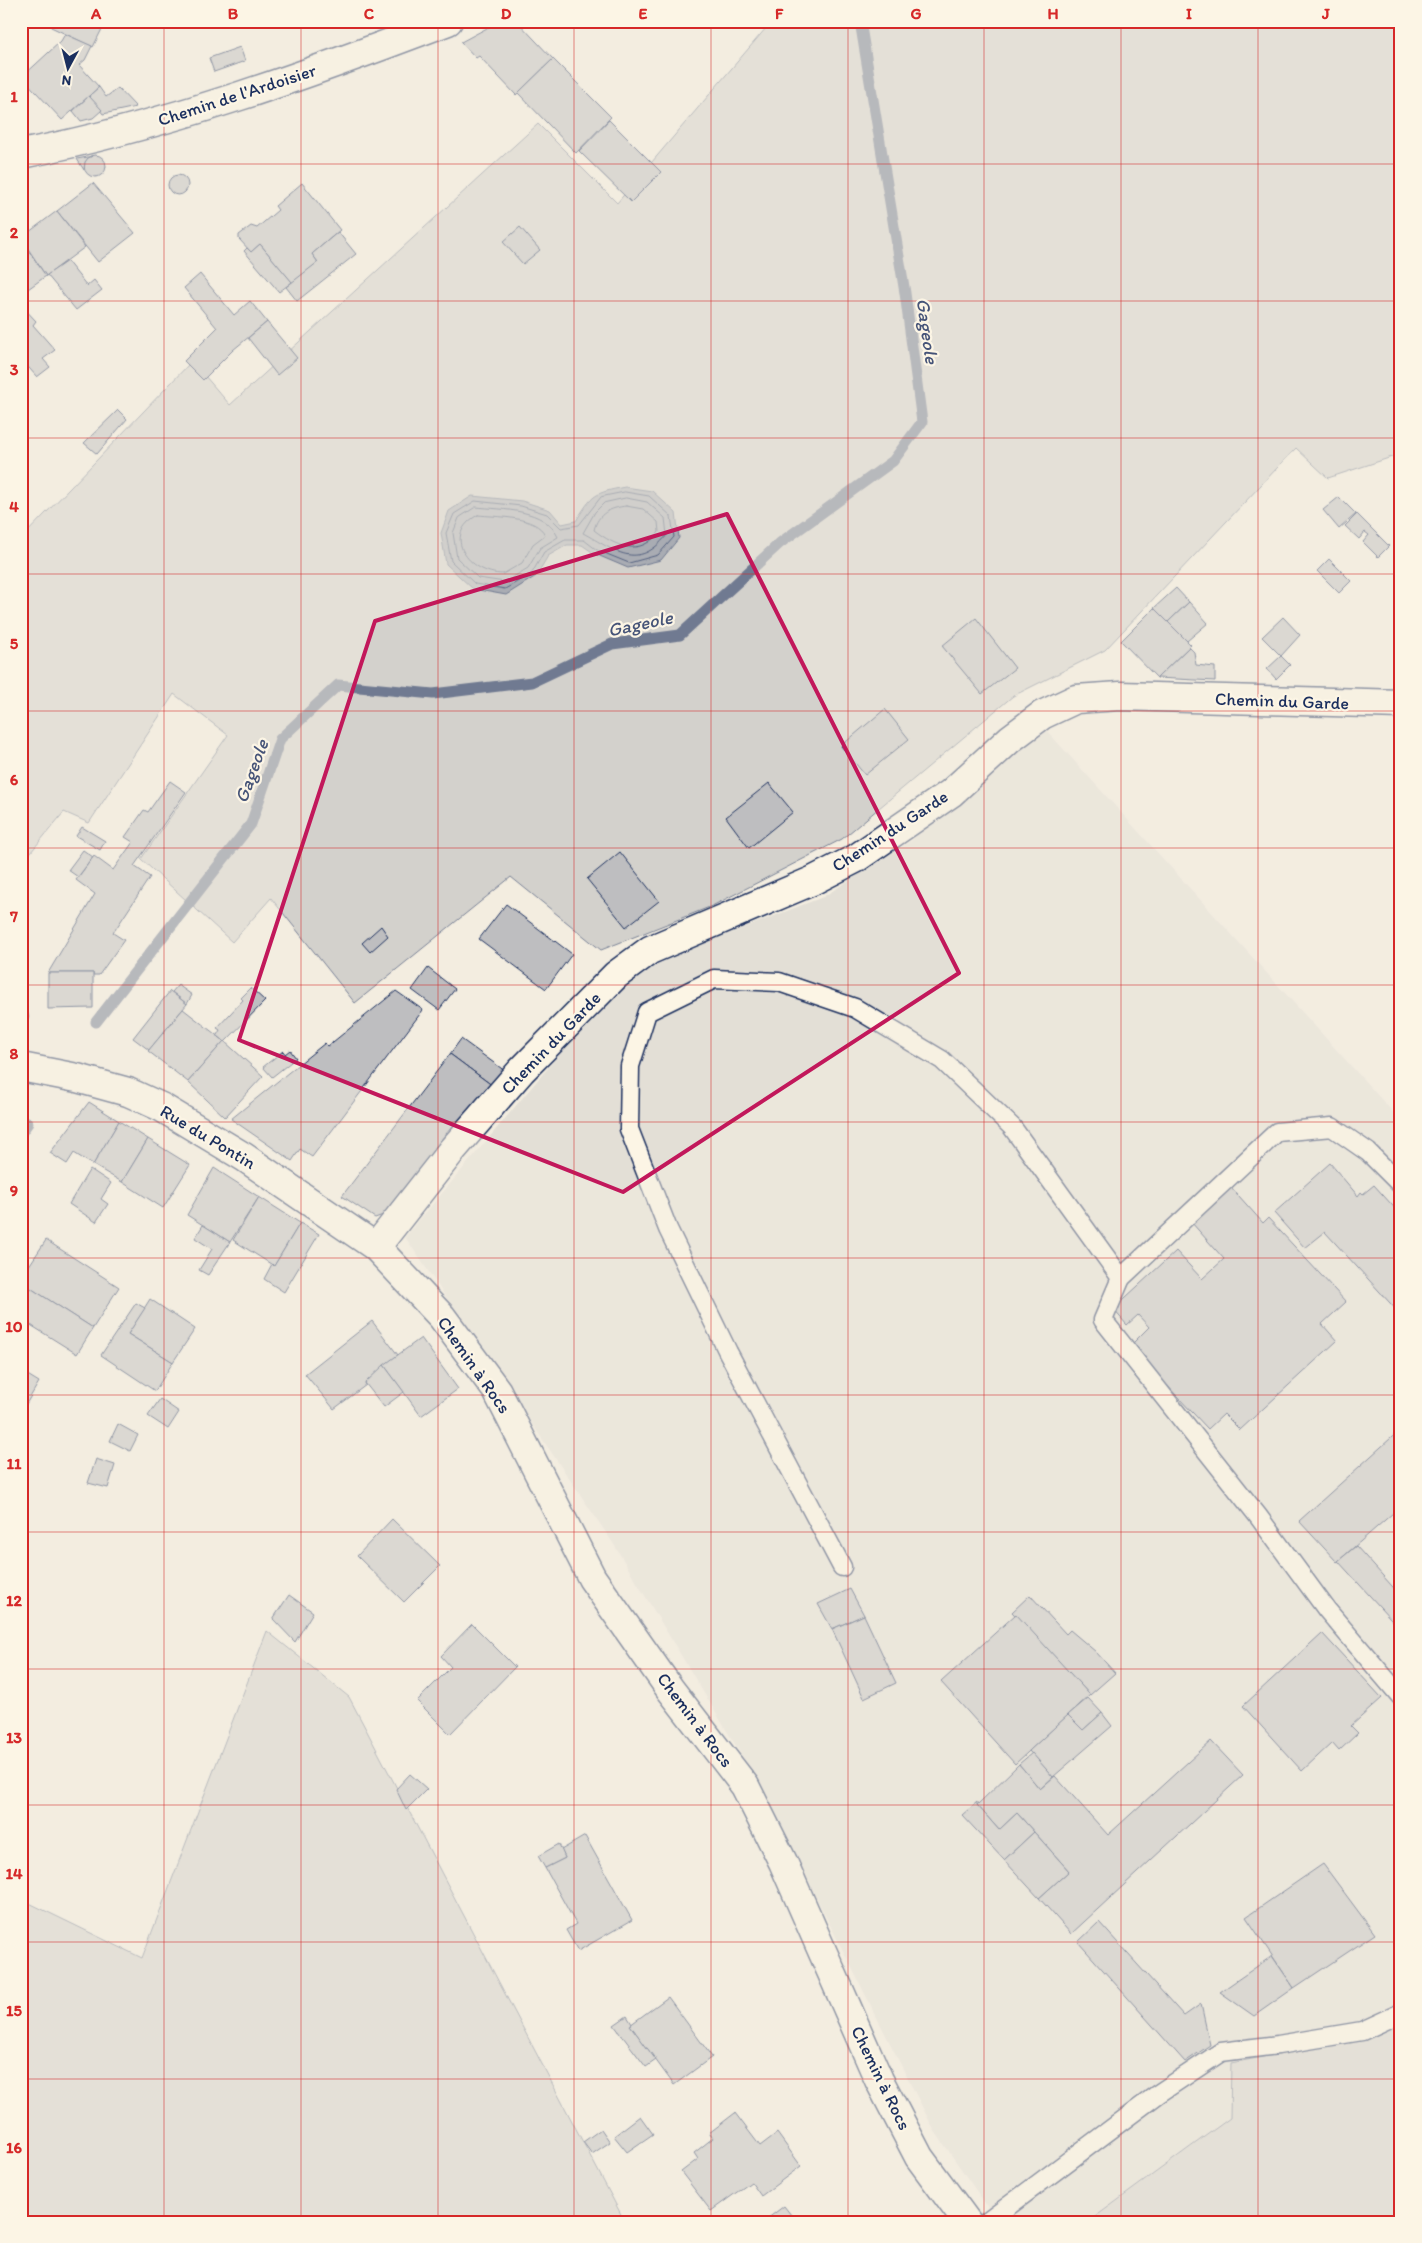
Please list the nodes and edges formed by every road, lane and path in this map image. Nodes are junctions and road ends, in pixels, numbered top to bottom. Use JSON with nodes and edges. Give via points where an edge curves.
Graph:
{"nodes":[{"id":1,"x":448,"y":21,"type":"edge"},
{"id":2,"x":21,"y":154,"type":"edge"},
{"id":3,"x":1401,"y":704,"type":"edge"},
{"id":4,"x":21,"y":1067,"type":"edge"},
{"id":5,"x":1401,"y":1185,"type":"edge"},
{"id":6,"x":376,"y":1247,"type":"junction"},
{"id":7,"x":1120,"y":1278,"type":"junction"},
{"id":8,"x":842,"y":1567,"type":"dead end"},
{"id":9,"x":1401,"y":1697,"type":"edge"},
{"id":10,"x":1401,"y":2013,"type":"edge"},
{"id":11,"x":967,"y":2222,"type":"edge"},
{"id":12,"x":987,"y":2222,"type":"edge"}],
"edges":[{"from":1,"to":2,"type":"street","name":"Chemin de l'Ardoisier","via":[[148,125]]},
{"from":3,"to":6,"type":"street","name":"Chemin du Garde","via":[[1120,696],[1076,699],[1042,715],[950,793],[855,859],[812,881],[650,950],[616,975],[521,1071]]},
{"from":4,"to":6,"type":"street","name":"Rue du Pontin","via":[[128,1092],[160,1107],[244,1157]]},
{"from":5,"to":7,"type":"lane","via":[[1368,1152],[1332,1127],[1277,1132]]},
{"from":6,"to":11,"type":"street","name":"Chemin à Rocs","via":[[442,1317],[497,1391],[592,1578],[670,1690],[745,1786],[783,1862],[879,2080],[920,2157]]},
{"from":7,"to":8,"type":"lane","via":[[1012,1127],[942,1060],[855,1008],[779,982],[714,979],[647,1012],[630,1066],[629,1129],[668,1229],[728,1352]]},
{"from":7,"to":9,"type":"lane","via":[[1103,1320],[1258,1516],[1327,1610]]},
{"from":10,"to":12,"type":"lane","via":[[1362,2031],[1222,2052],[1158,2094]]}]}
